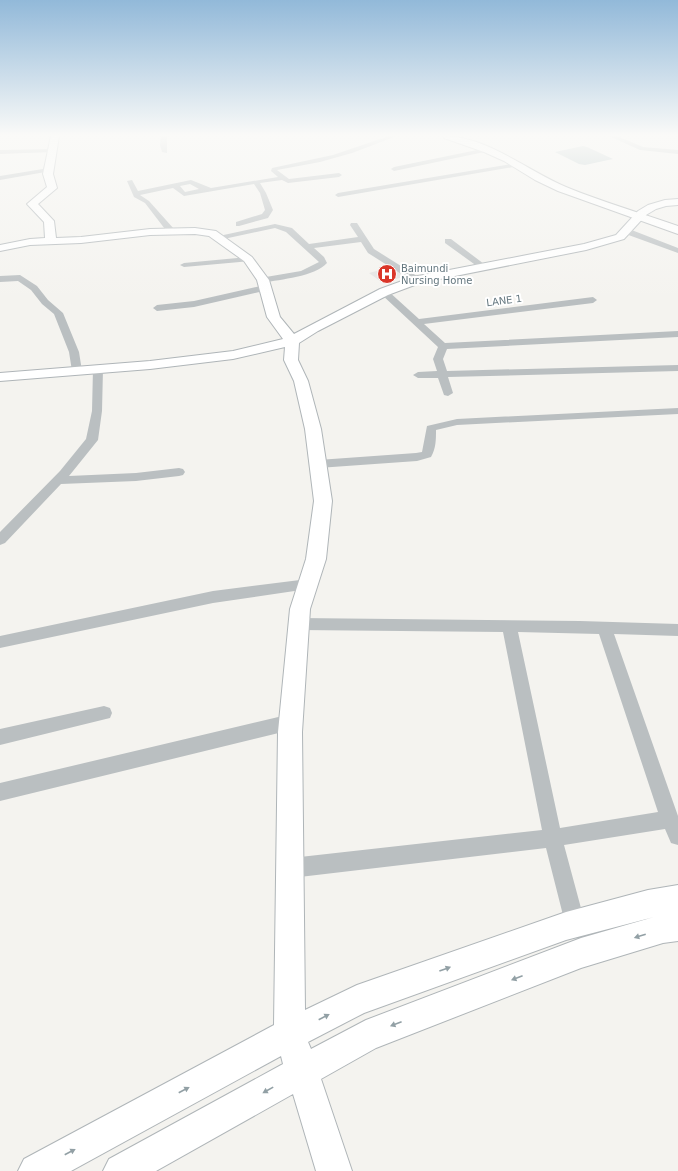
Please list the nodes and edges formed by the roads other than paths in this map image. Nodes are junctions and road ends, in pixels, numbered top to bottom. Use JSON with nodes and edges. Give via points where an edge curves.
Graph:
{"nodes":[{"id":1,"x":49,"y":191,"type":"edge"},
{"id":2,"x":134,"y":191,"type":"edge"},
{"id":3,"x":150,"y":191,"type":"edge"},
{"id":4,"x":180,"y":191,"type":"edge"},
{"id":5,"x":203,"y":191,"type":"edge"},
{"id":6,"x":262,"y":191,"type":"edge"},
{"id":7,"x":364,"y":191,"type":"edge"},
{"id":8,"x":567,"y":191,"type":"edge"},
{"id":9,"x":575,"y":191,"type":"edge"},
{"id":10,"x":135,"y":194,"type":"junction"},
{"id":11,"x":338,"y":195,"type":"dead end"},
{"id":12,"x":678,"y":202,"type":"edge"},
{"id":13,"x":640,"y":214,"type":"junction"},
{"id":14,"x":354,"y":225,"type":"dead end"},
{"id":15,"x":678,"y":225,"type":"edge"},
{"id":16,"x":234,"y":226,"type":"dead end"},
{"id":17,"x":678,"y":230,"type":"edge"},
{"id":18,"x":171,"y":231,"type":"junction"},
{"id":19,"x":626,"y":231,"type":"junction"},
{"id":20,"x":220,"y":234,"type":"junction"},
{"id":21,"x":51,"y":240,"type":"junction"},
{"id":22,"x":363,"y":240,"type":"junction"},
{"id":23,"x":448,"y":241,"type":"dead end"},
{"id":24,"x":307,"y":247,"type":"junction"},
{"id":25,"x":0,"y":248,"type":"edge"},
{"id":26,"x":678,"y":251,"type":"edge"},
{"id":27,"x":248,"y":260,"type":"junction"},
{"id":28,"x":184,"y":265,"type":"dead end"},
{"id":29,"x":484,"y":267,"type":"junction"},
{"id":30,"x":0,"y":279,"type":"edge"},
{"id":31,"x":417,"y":280,"type":"junction"},
{"id":32,"x":264,"y":284,"type":"junction"},
{"id":33,"x":384,"y":292,"type":"junction"},
{"id":34,"x":593,"y":300,"type":"dead end"},
{"id":35,"x":157,"y":308,"type":"dead end"},
{"id":36,"x":418,"y":322,"type":"junction"},
{"id":37,"x":678,"y":334,"type":"edge"},
{"id":38,"x":292,"y":341,"type":"junction"},
{"id":39,"x":443,"y":346,"type":"junction"},
{"id":40,"x":678,"y":368,"type":"edge"},
{"id":41,"x":98,"y":369,"type":"junction"},
{"id":42,"x":77,"y":371,"type":"junction"},
{"id":43,"x":442,"y":374,"type":"junction"},
{"id":44,"x":418,"y":375,"type":"dead end"},
{"id":45,"x":0,"y":377,"type":"edge"},
{"id":46,"x":448,"y":393,"type":"dead end"},
{"id":47,"x":678,"y":411,"type":"edge"},
{"id":48,"x":318,"y":464,"type":"junction"},
{"id":49,"x":179,"y":472,"type":"dead end"},
{"id":50,"x":58,"y":480,"type":"junction"},
{"id":51,"x":0,"y":540,"type":"edge"},
{"id":52,"x":308,"y":584,"type":"junction"},
{"id":53,"x":299,"y":624,"type":"junction"},
{"id":54,"x":509,"y":627,"type":"junction"},
{"id":55,"x":604,"y":628,"type":"junction"},
{"id":56,"x":678,"y":630,"type":"edge"},
{"id":57,"x":0,"y":642,"type":"edge"},
{"id":58,"x":104,"y":713,"type":"dead end"},
{"id":59,"x":291,"y":722,"type":"junction"},
{"id":60,"x":0,"y":737,"type":"edge"},
{"id":61,"x":0,"y":792,"type":"edge"},
{"id":62,"x":674,"y":827,"type":"edge"},
{"id":63,"x":553,"y":838,"type":"junction"},
{"id":64,"x":290,"y":868,"type":"junction"},
{"id":65,"x":678,"y":899,"type":"edge"},
{"id":66,"x":575,"y":923,"type":"junction"},
{"id":67,"x":678,"y":927,"type":"edge"},
{"id":68,"x":290,"y":1034,"type":"junction"},
{"id":69,"x":302,"y":1071,"type":"junction"},
{"id":70,"x":36,"y":1171,"type":"edge"},
{"id":71,"x":121,"y":1171,"type":"edge"},
{"id":72,"x":334,"y":1171,"type":"edge"}],
"edges":[{"from":1,"to":21,"type":"street","via":[[32,204],[49,221]]},
{"from":2,"to":10,"type":"street"},
{"from":3,"to":10,"type":"street"},
{"from":4,"to":5,"type":"street","via":[[184,194]]},
{"from":6,"to":16,"type":"street","via":[[269,210],[265,216]]},
{"from":7,"to":11,"type":"street"},
{"from":8,"to":13,"type":"main road"},
{"from":9,"to":13,"type":"main road"},
{"from":10,"to":18,"type":"street","via":[[147,202]]},
{"from":12,"to":13,"type":"street","via":[[652,207]]},
{"from":13,"to":15,"type":"main road"},
{"from":13,"to":17,"type":"main road"},
{"from":13,"to":19,"type":"street"},
{"from":14,"to":22,"type":"street"},
{"from":18,"to":20,"type":"street"},
{"from":18,"to":21,"type":"street","via":[[81,240]]},
{"from":19,"to":26,"type":"street"},
{"from":19,"to":29,"type":"street","via":[[620,237],[586,247]]},
{"from":20,"to":24,"type":"street","via":[[275,226],[289,230]]},
{"from":20,"to":27,"type":"street"},
{"from":21,"to":25,"type":"street"},
{"from":22,"to":24,"type":"street"},
{"from":22,"to":31,"type":"street","via":[[371,251]]},
{"from":23,"to":29,"type":"street"},
{"from":24,"to":32,"type":"street","via":[[321,259],[323,263],[320,266]]},
{"from":27,"to":28,"type":"street"},
{"from":27,"to":32,"type":"street"},
{"from":29,"to":31,"type":"street"},
{"from":30,"to":42,"type":"street","via":[[20,278],[34,288],[54,309],[74,352]]},
{"from":31,"to":33,"type":"street"},
{"from":32,"to":35,"type":"street","via":[[194,304]]},
{"from":32,"to":38,"type":"street","via":[[274,317]]},
{"from":33,"to":36,"type":"street"},
{"from":33,"to":38,"type":"street"},
{"from":34,"to":36,"type":"street","name":"LANE 1"},
{"from":36,"to":39,"type":"street"},
{"from":37,"to":39,"type":"street"},
{"from":38,"to":41,"type":"street","via":[[233,355]]},
{"from":38,"to":48,"type":"street","via":[[291,360],[301,381],[313,429]]},
{"from":39,"to":43,"type":"street","via":[[438,359]]},
{"from":40,"to":43,"type":"street"},
{"from":41,"to":42,"type":"street"},
{"from":41,"to":50,"type":"street","via":[[97,411],[92,440]]},
{"from":42,"to":45,"type":"street"},
{"from":43,"to":44,"type":"street"},
{"from":43,"to":46,"type":"street"},
{"from":47,"to":48,"type":"street","via":[[456,422],[431,428],[427,454],[417,457]]},
{"from":48,"to":52,"type":"street","via":[[323,501],[316,559]]},
{"from":49,"to":50,"type":"street","via":[[136,477]]},
{"from":50,"to":51,"type":"street"},
{"from":52,"to":53,"type":"street","via":[[300,609]]},
{"from":52,"to":57,"type":"street","via":[[213,597]]},
{"from":53,"to":54,"type":"street"},
{"from":53,"to":59,"type":"street"},
{"from":54,"to":55,"type":"street"},
{"from":54,"to":63,"type":"street"},
{"from":55,"to":56,"type":"street"},
{"from":55,"to":62,"type":"street"},
{"from":58,"to":60,"type":"street"},
{"from":59,"to":61,"type":"street"},
{"from":59,"to":64,"type":"street"},
{"from":62,"to":63,"type":"street"},
{"from":63,"to":64,"type":"street"},
{"from":63,"to":66,"type":"street"},
{"from":64,"to":68,"type":"street"},
{"from":65,"to":66,"type":"street"},
{"from":68,"to":66,"type":"street","one_way":true,"via":[[357,1000]]},
{"from":67,"to":69,"type":"street","one_way":true,"via":[[662,929],[581,954],[374,1033]]},
{"from":68,"to":69,"type":"street"},
{"from":70,"to":68,"type":"street","one_way":true},
{"from":69,"to":71,"type":"street","one_way":true},
{"from":69,"to":72,"type":"street"}]}
